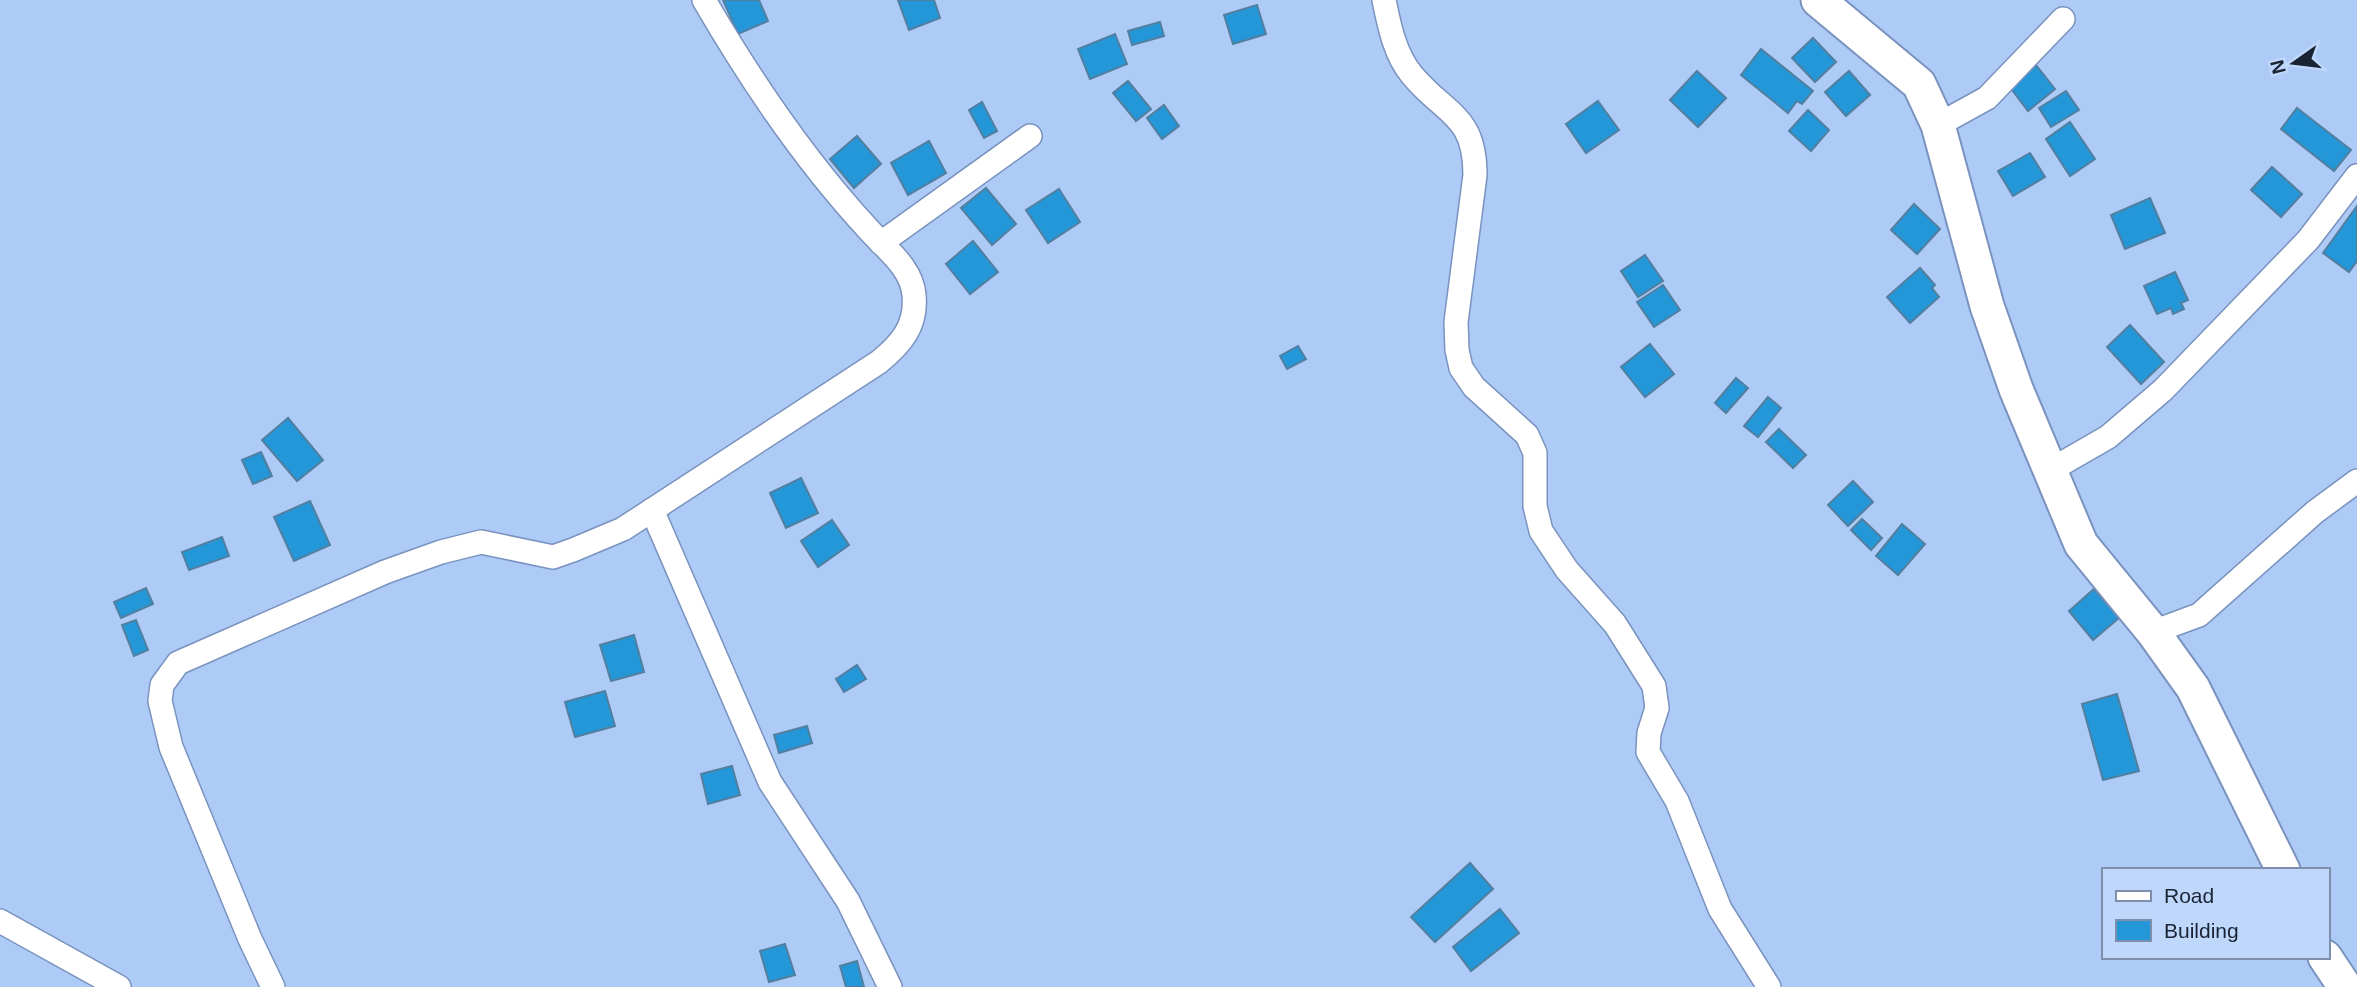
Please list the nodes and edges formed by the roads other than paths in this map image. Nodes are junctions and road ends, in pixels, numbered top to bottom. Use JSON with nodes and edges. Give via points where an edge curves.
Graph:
{"nodes":[{"id":1,"x":704,"y":0,"type":"edge"},
{"id":2,"x":1384,"y":0,"type":"edge"},
{"id":3,"x":1823,"y":1,"type":"edge"},
{"id":4,"x":2063,"y":19,"type":"dead end"},
{"id":5,"x":1938,"y":125,"type":"junction"},
{"id":6,"x":1030,"y":136,"type":"dead end"},
{"id":7,"x":2357,"y":176,"type":"edge"},
{"id":8,"x":881,"y":243,"type":"junction"},
{"id":9,"x":2049,"y":471,"type":"junction"},
{"id":10,"x":2357,"y":481,"type":"edge"},
{"id":11,"x":652,"y":510,"type":"junction"},
{"id":12,"x":2153,"y":632,"type":"junction"},
{"id":13,"x":2282,"y":868,"type":"edge"},
{"id":14,"x":0,"y":921,"type":"edge"},
{"id":15,"x":2326,"y":959,"type":"edge"},
{"id":16,"x":119,"y":987,"type":"edge"},
{"id":17,"x":273,"y":987,"type":"edge"},
{"id":18,"x":890,"y":987,"type":"edge"},
{"id":19,"x":1769,"y":987,"type":"edge"},
{"id":20,"x":2345,"y":987,"type":"edge"}],
"edges":[{"from":1,"to":8,"type":"street","via":[[765,100]]},
{"from":2,"to":19,"type":"street","via":[[1400,55],[1412,75],[1470,134],[1475,152],[1456,322],[1461,368],[1474,387],[1527,435],[1535,453],[1535,506],[1541,531],[1567,570],[1615,624],[1654,686],[1657,708],[1648,752],[1677,802],[1720,909]]},
{"from":3,"to":5,"type":"street","via":[[1919,84]]},
{"from":4,"to":5,"type":"street","via":[[1987,98]]},
{"from":5,"to":9,"type":"street","via":[[1987,306]]},
{"from":6,"to":8,"type":"street"},
{"from":7,"to":9,"type":"street","via":[[2308,240],[2163,390],[2108,437]]},
{"from":8,"to":11,"type":"street","via":[[906,270],[914,294],[909,331],[900,344]]},
{"from":9,"to":12,"type":"street","via":[[2081,544]]},
{"from":10,"to":12,"type":"street","via":[[2315,512],[2199,615]]},
{"from":11,"to":17,"type":"street","via":[[623,529],[553,557],[481,542],[441,552],[384,572],[178,663],[169,674],[160,701],[171,747]]},
{"from":11,"to":18,"type":"street","via":[[770,782],[848,901]]},
{"from":12,"to":13,"type":"street","via":[[2193,688]]},
{"from":14,"to":16,"type":"street"},
{"from":15,"to":20,"type":"street"}]}
